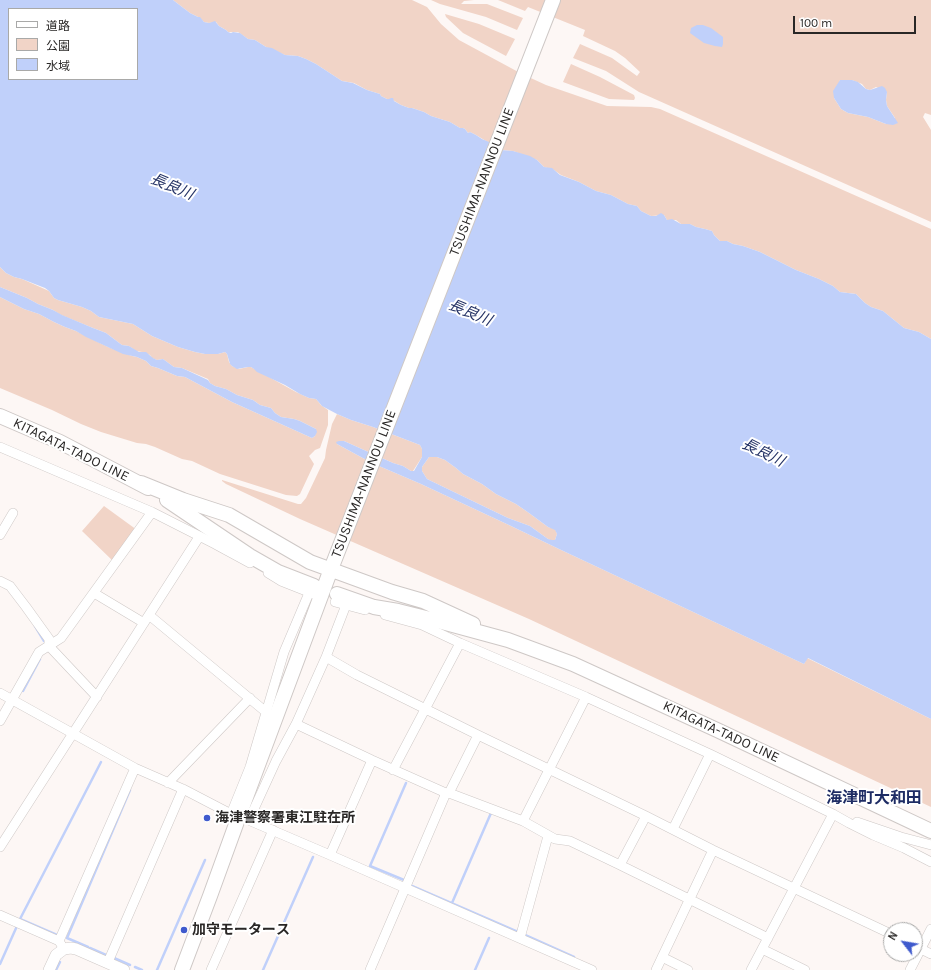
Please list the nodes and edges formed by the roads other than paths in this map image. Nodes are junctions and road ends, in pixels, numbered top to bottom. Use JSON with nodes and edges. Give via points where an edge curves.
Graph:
{"nodes":[{"id":1,"x":554,"y":0,"type":"edge"},
{"id":2,"x":0,"y":416,"type":"edge"},
{"id":3,"x":0,"y":447,"type":"edge"},
{"id":4,"x":141,"y":483,"type":"junction"},
{"id":5,"x":152,"y":512,"type":"junction"},
{"id":6,"x":13,"y":513,"type":"dead end"},
{"id":7,"x":0,"y":535,"type":"edge"},
{"id":8,"x":199,"y":537,"type":"junction"},
{"id":9,"x":331,"y":569,"type":"junction"},
{"id":10,"x":0,"y":581,"type":"edge"},
{"id":11,"x":314,"y":592,"type":"junction"},
{"id":12,"x":94,"y":593,"type":"junction"},
{"id":13,"x":336,"y":598,"type":"joint"},
{"id":14,"x":346,"y":605,"type":"junction"},
{"id":15,"x":147,"y":619,"type":"junction"},
{"id":16,"x":508,"y":640,"type":"junction"},
{"id":17,"x":460,"y":643,"type":"junction"},
{"id":18,"x":49,"y":646,"type":"junction"},
{"id":19,"x":326,"y":657,"type":"junction"},
{"id":20,"x":0,"y":693,"type":"edge"},
{"id":21,"x":97,"y":696,"type":"junction"},
{"id":22,"x":586,"y":697,"type":"junction"},
{"id":23,"x":250,"y":698,"type":"junction"},
{"id":24,"x":12,"y":700,"type":"junction"},
{"id":25,"x":426,"y":709,"type":"junction"},
{"id":26,"x":266,"y":712,"type":"junction"},
{"id":27,"x":0,"y":721,"type":"edge"},
{"id":28,"x":296,"y":724,"type":"junction"},
{"id":29,"x":74,"y":734,"type":"junction"},
{"id":30,"x":478,"y":735,"type":"junction"},
{"id":31,"x":710,"y":754,"type":"junction"},
{"id":32,"x":372,"y":760,"type":"junction"},
{"id":33,"x":135,"y":768,"type":"junction"},
{"id":34,"x":549,"y":769,"type":"junction"},
{"id":35,"x":393,"y":770,"type":"junction"},
{"id":36,"x":168,"y":783,"type":"junction"},
{"id":37,"x":183,"y":790,"type":"junction"},
{"id":38,"x":448,"y":793,"type":"junction"},
{"id":39,"x":833,"y":814,"type":"junction"},
{"id":40,"x":239,"y":816,"type":"junction"},
{"id":41,"x":646,"y":816,"type":"junction"},
{"id":42,"x":523,"y":821,"type":"junction"},
{"id":43,"x":672,"y":829,"type":"junction"},
{"id":44,"x":273,"y":830,"type":"junction"},
{"id":45,"x":931,"y":831,"type":"edge"},
{"id":46,"x":548,"y":836,"type":"junction"},
{"id":47,"x":931,"y":845,"type":"edge"},
{"id":48,"x":0,"y":847,"type":"edge"},
{"id":49,"x":713,"y":850,"type":"junction"},
{"id":50,"x":330,"y":855,"type":"junction"},
{"id":51,"x":931,"y":862,"type":"edge"},
{"id":52,"x":620,"y":865,"type":"junction"},
{"id":53,"x":406,"y":888,"type":"junction"},
{"id":54,"x":794,"y":888,"type":"junction"},
{"id":55,"x":689,"y":899,"type":"junction"},
{"id":56,"x":0,"y":915,"type":"edge"},
{"id":57,"x":931,"y":929,"type":"edge"},
{"id":58,"x":883,"y":930,"type":"edge"},
{"id":59,"x":520,"y":938,"type":"junction"},
{"id":60,"x":768,"y":938,"type":"junction"},
{"id":61,"x":923,"y":940,"type":"edge"},
{"id":62,"x":62,"y":945,"type":"junction"},
{"id":63,"x":762,"y":949,"type":"junction"},
{"id":64,"x":662,"y":957,"type":"junction"},
{"id":65,"x":108,"y":965,"type":"edge"},
{"id":66,"x":577,"y":967,"type":"edge"},
{"id":67,"x":49,"y":970,"type":"edge"},
{"id":68,"x":124,"y":970,"type":"edge"},
{"id":69,"x":182,"y":970,"type":"edge"},
{"id":70,"x":211,"y":970,"type":"edge"},
{"id":71,"x":370,"y":970,"type":"edge"},
{"id":72,"x":592,"y":970,"type":"edge"},
{"id":73,"x":656,"y":970,"type":"edge"},
{"id":74,"x":688,"y":970,"type":"edge"},
{"id":75,"x":751,"y":970,"type":"edge"},
{"id":76,"x":805,"y":970,"type":"edge"}],
"edges":[{"from":1,"to":9,"type":"main road","name":"TSUSHIMA-NANNOU LINE"},
{"from":2,"to":4,"type":"main road","name":"KITAGATA-TADO LINE","via":[[60,442]]},
{"from":3,"to":5,"type":"street"},
{"from":4,"to":9,"type":"main road","via":[[229,515],[310,562]]},
{"from":4,"to":11,"type":"main road","via":[[250,556]]},
{"from":5,"to":8,"type":"street"},
{"from":5,"to":12,"type":"street"},
{"from":6,"to":7,"type":"street"},
{"from":8,"to":11,"type":"street","via":[[281,581]]},
{"from":8,"to":15,"type":"street"},
{"from":9,"to":16,"type":"main road","via":[[423,601]]},
{"from":9,"to":40,"type":"main road","name":"TSUSHIMA-NANNOU LINE"},
{"from":10,"to":18,"type":"street","via":[[10,586],[26,607],[49,639]]},
{"from":11,"to":26,"type":"street","via":[[284,652]]},
{"from":12,"to":15,"type":"street"},
{"from":12,"to":18,"type":"street","via":[[61,638]]},
{"from":13,"to":14,"type":"street"},
{"from":13,"to":16,"type":"main road","via":[[398,611]]},
{"from":14,"to":17,"type":"street","via":[[422,625]]},
{"from":14,"to":19,"type":"street"},
{"from":15,"to":21,"type":"street"},
{"from":15,"to":23,"type":"street"},
{"from":16,"to":45,"type":"main road","name":"KITAGATA-TADO LINE","via":[[573,664]]},
{"from":17,"to":22,"type":"street"},
{"from":17,"to":25,"type":"street"},
{"from":18,"to":21,"type":"street"},
{"from":18,"to":24,"type":"street","via":[[39,652]]},
{"from":19,"to":25,"type":"street"},
{"from":19,"to":28,"type":"street"},
{"from":20,"to":24,"type":"street"},
{"from":21,"to":29,"type":"street"},
{"from":22,"to":31,"type":"street"},
{"from":22,"to":34,"type":"street"},
{"from":23,"to":26,"type":"street"},
{"from":23,"to":36,"type":"street"},
{"from":24,"to":27,"type":"street"},
{"from":24,"to":29,"type":"street"},
{"from":25,"to":30,"type":"street"},
{"from":25,"to":35,"type":"street"},
{"from":26,"to":40,"type":"street"},
{"from":28,"to":32,"type":"street"},
{"from":28,"to":40,"type":"street","via":[[254,809]]},
{"from":29,"to":33,"type":"street"},
{"from":29,"to":48,"type":"street"},
{"from":30,"to":34,"type":"street"},
{"from":30,"to":38,"type":"street"},
{"from":31,"to":39,"type":"street"},
{"from":31,"to":43,"type":"street"},
{"from":32,"to":35,"type":"street"},
{"from":32,"to":50,"type":"street"},
{"from":33,"to":36,"type":"street"},
{"from":33,"to":62,"type":"street"},
{"from":34,"to":41,"type":"street"},
{"from":34,"to":42,"type":"street"},
{"from":35,"to":38,"type":"street"},
{"from":36,"to":37,"type":"street"},
{"from":37,"to":40,"type":"street"},
{"from":37,"to":65,"type":"street"},
{"from":38,"to":42,"type":"street"},
{"from":38,"to":53,"type":"street"},
{"from":39,"to":47,"type":"street"},
{"from":39,"to":51,"type":"street"},
{"from":39,"to":54,"type":"street"},
{"from":40,"to":44,"type":"street"},
{"from":40,"to":69,"type":"main road","name":"TSUSHIMA-NANNOU LINE"},
{"from":41,"to":43,"type":"street"},
{"from":41,"to":52,"type":"street"},
{"from":42,"to":46,"type":"street"},
{"from":43,"to":49,"type":"street"},
{"from":44,"to":50,"type":"street"},
{"from":44,"to":70,"type":"street"},
{"from":46,"to":52,"type":"street","via":[[570,841]]},
{"from":46,"to":59,"type":"street"},
{"from":49,"to":54,"type":"street"},
{"from":49,"to":55,"type":"street"},
{"from":50,"to":53,"type":"street"},
{"from":52,"to":55,"type":"street"},
{"from":53,"to":59,"type":"street"},
{"from":53,"to":71,"type":"street"},
{"from":54,"to":58,"type":"street"},
{"from":54,"to":60,"type":"street"},
{"from":55,"to":60,"type":"street"},
{"from":55,"to":64,"type":"street"},
{"from":56,"to":62,"type":"street"},
{"from":57,"to":61,"type":"street"},
{"from":59,"to":66,"type":"street"},
{"from":60,"to":63,"type":"street"},
{"from":62,"to":65,"type":"street"},
{"from":62,"to":67,"type":"street"},
{"from":63,"to":75,"type":"street"},
{"from":63,"to":76,"type":"street"},
{"from":64,"to":73,"type":"street"},
{"from":64,"to":74,"type":"street"},
{"from":65,"to":68,"type":"street"},
{"from":66,"to":72,"type":"street"}]}
